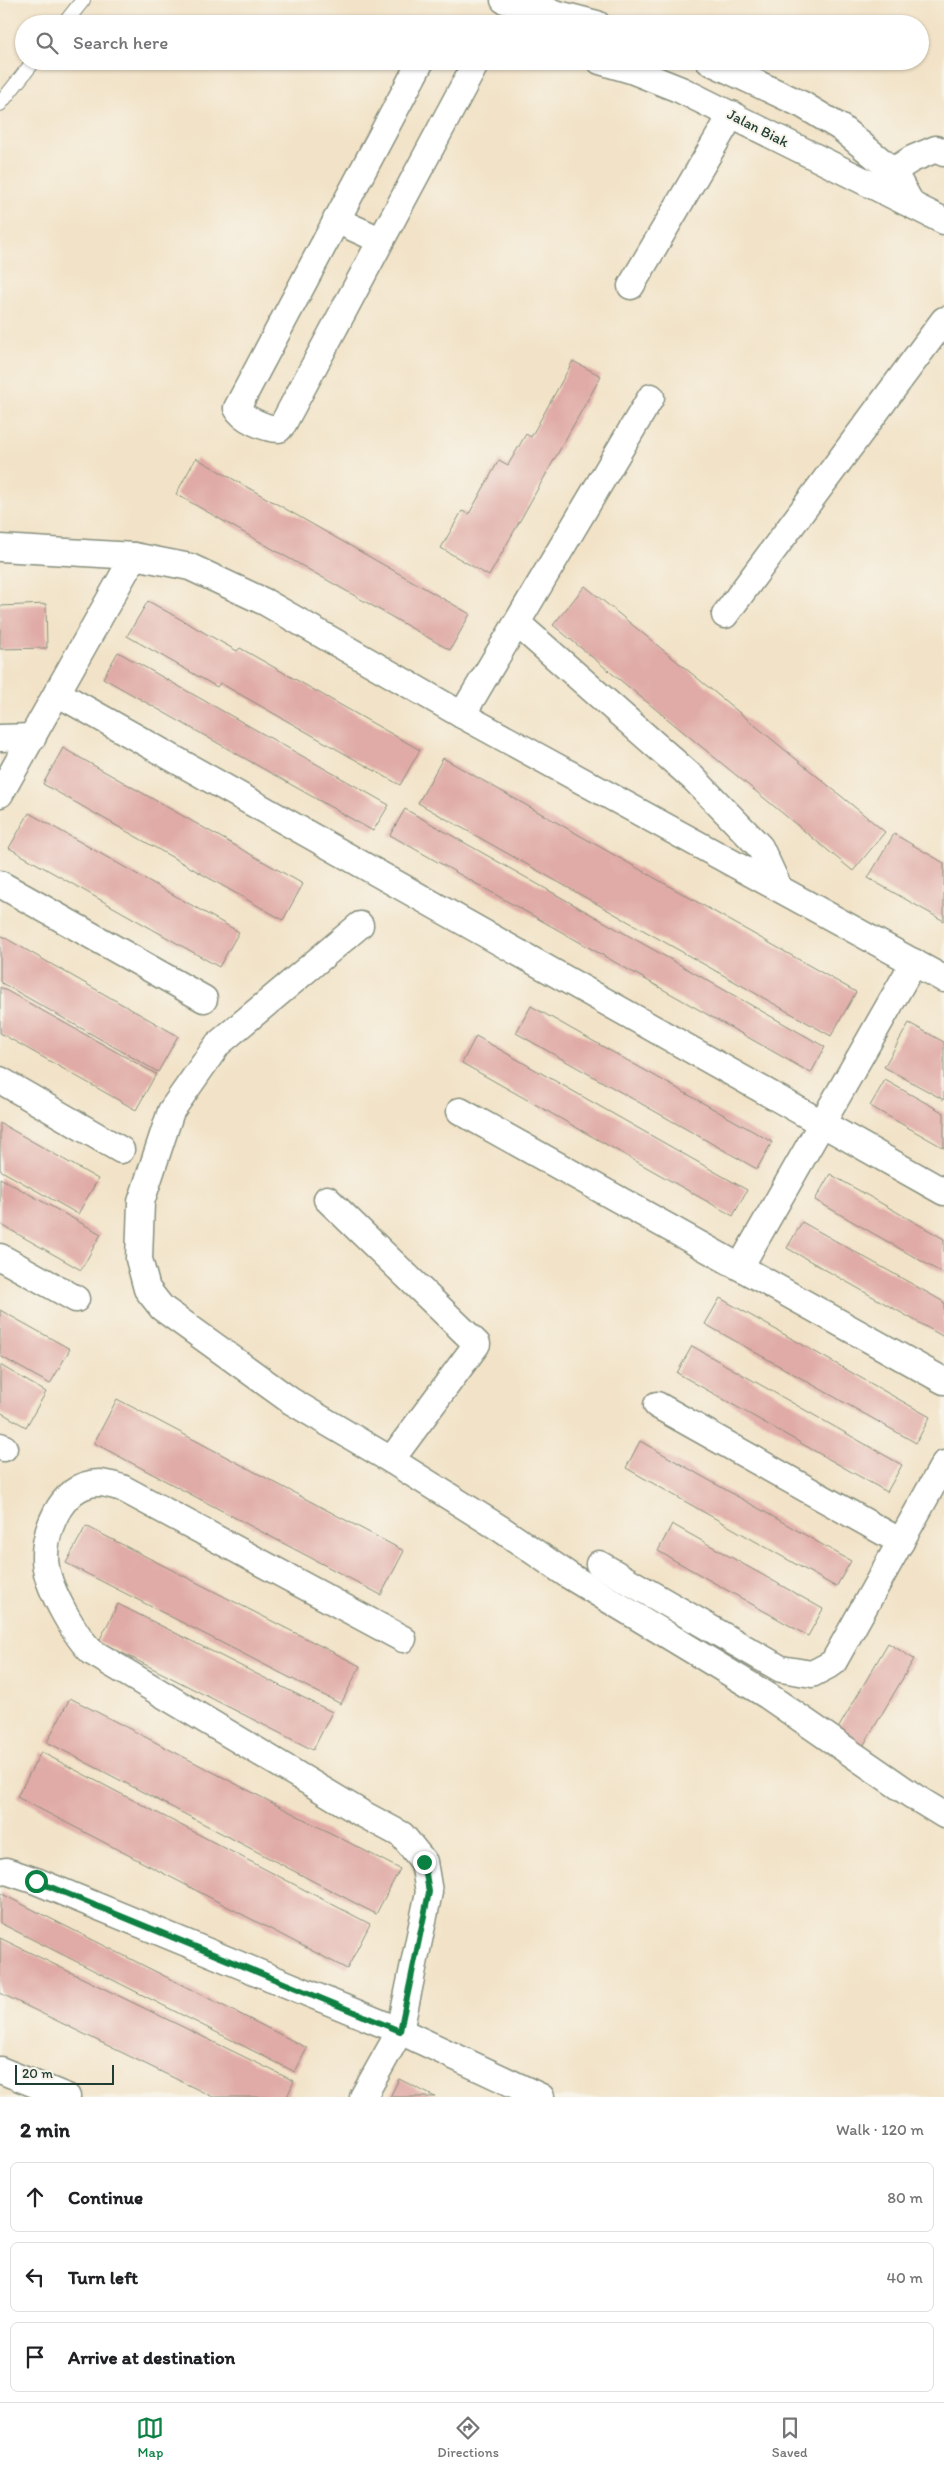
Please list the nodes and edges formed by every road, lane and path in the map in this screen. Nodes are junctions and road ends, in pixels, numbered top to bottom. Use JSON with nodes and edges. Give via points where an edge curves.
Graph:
{"nodes":[{"id":1,"x":83,"y":0,"type":"edge"},
{"id":2,"x":504,"y":0,"type":"edge"},
{"id":3,"x":71,"y":15,"type":"edge"},
{"id":4,"x":562,"y":15,"type":"edge"},
{"id":5,"x":27,"y":70,"type":"edge"},
{"id":6,"x":416,"y":70,"type":"edge"},
{"id":7,"x":472,"y":70,"type":"edge"},
{"id":8,"x":631,"y":70,"type":"edge"},
{"id":9,"x":728,"y":70,"type":"edge"},
{"id":10,"x":0,"y":104,"type":"edge"},
{"id":11,"x":732,"y":114,"type":"junction"},
{"id":12,"x":944,"y":153,"type":"edge"},
{"id":13,"x":893,"y":171,"type":"junction"},
{"id":14,"x":912,"y":205,"type":"junction"},
{"id":15,"x":336,"y":220,"type":"junction"},
{"id":16,"x":944,"y":221,"type":"edge"},
{"id":17,"x":380,"y":240,"type":"junction"},
{"id":18,"x":631,"y":286,"type":"dead end"},
{"id":19,"x":944,"y":320,"type":"edge"},
{"id":20,"x":651,"y":397,"type":"dead end"},
{"id":21,"x":0,"y":548,"type":"edge"},
{"id":22,"x":134,"y":556,"type":"junction"},
{"id":23,"x":725,"y":615,"type":"dead end"},
{"id":24,"x":516,"y":623,"type":"junction"},
{"id":25,"x":57,"y":693,"type":"junction"},
{"id":26,"x":462,"y":715,"type":"junction"},
{"id":27,"x":33,"y":737,"type":"junction"},
{"id":28,"x":0,"y":738,"type":"edge"},
{"id":29,"x":0,"y":794,"type":"edge"},
{"id":30,"x":0,"y":884,"type":"edge"},
{"id":31,"x":778,"y":888,"type":"junction"},
{"id":32,"x":360,"y":925,"type":"dead end"},
{"id":33,"x":914,"y":962,"type":"junction"},
{"id":34,"x":944,"y":979,"type":"edge"},
{"id":35,"x":204,"y":999,"type":"dead end"},
{"id":36,"x":0,"y":1080,"type":"edge"},
{"id":37,"x":460,"y":1111,"type":"dead end"},
{"id":38,"x":822,"y":1123,"type":"junction"},
{"id":39,"x":122,"y":1150,"type":"dead end"},
{"id":40,"x":944,"y":1192,"type":"edge"},
{"id":41,"x":327,"y":1200,"type":"dead end"},
{"id":42,"x":0,"y":1257,"type":"edge"},
{"id":43,"x":740,"y":1267,"type":"junction"},
{"id":44,"x":76,"y":1299,"type":"dead end"},
{"id":45,"x":944,"y":1381,"type":"edge"},
{"id":46,"x":658,"y":1404,"type":"dead end"},
{"id":47,"x":391,"y":1460,"type":"junction"},
{"id":48,"x":944,"y":1464,"type":"edge"},
{"id":49,"x":901,"y":1542,"type":"junction"},
{"id":50,"x":599,"y":1564,"type":"dead end"},
{"id":51,"x":403,"y":1640,"type":"dead end"},
{"id":52,"x":944,"y":1814,"type":"edge"},
{"id":53,"x":0,"y":1872,"type":"edge"},
{"id":54,"x":400,"y":2031,"type":"junction"},
{"id":55,"x":0,"y":2070,"type":"edge"},
{"id":56,"x":67,"y":2097,"type":"edge"},
{"id":57,"x":363,"y":2097,"type":"edge"},
{"id":58,"x":541,"y":2097,"type":"edge"}],
"edges":[{"from":1,"to":3,"type":"lane"},
{"from":2,"to":4,"type":"street"},
{"from":5,"to":10,"type":"lane"},
{"from":6,"to":15,"type":"street"},
{"from":7,"to":17,"type":"street"},
{"from":8,"to":11,"type":"street","name":"Jalan Biak"},
{"from":9,"to":13,"type":"street","via":[[842,128]]},
{"from":11,"to":14,"type":"street","name":"Jalan Biak"},
{"from":11,"to":18,"type":"street"},
{"from":12,"to":13,"type":"street","via":[[936,150]]},
{"from":13,"to":14,"type":"street"},
{"from":14,"to":16,"type":"street","name":"Jalan Biak"},
{"from":15,"to":17,"type":"street"},
{"from":15,"to":17,"type":"street","via":[[237,408],[240,414],[279,429]]},
{"from":19,"to":23,"type":"street"},
{"from":20,"to":24,"type":"street"},
{"from":21,"to":22,"type":"street"},
{"from":22,"to":25,"type":"street"},
{"from":22,"to":26,"type":"street","via":[[190,567],[265,602]]},
{"from":24,"to":26,"type":"street"},
{"from":24,"to":31,"type":"street","via":[[693,778],[760,847]]},
{"from":25,"to":27,"type":"street"},
{"from":25,"to":38,"type":"street"},
{"from":26,"to":31,"type":"street"},
{"from":27,"to":28,"type":"street"},
{"from":27,"to":29,"type":"street"},
{"from":30,"to":35,"type":"street"},
{"from":31,"to":33,"type":"street"},
{"from":32,"to":47,"type":"street","via":[[218,1044],[171,1111],[141,1202],[139,1259],[147,1289],[162,1308],[291,1401]]},
{"from":33,"to":34,"type":"street"},
{"from":33,"to":38,"type":"street"},
{"from":36,"to":39,"type":"street"},
{"from":37,"to":43,"type":"street"},
{"from":38,"to":40,"type":"street"},
{"from":38,"to":43,"type":"street"},
{"from":41,"to":47,"type":"street","via":[[477,1344]]},
{"from":42,"to":44,"type":"street"},
{"from":43,"to":45,"type":"street"},
{"from":46,"to":49,"type":"street"},
{"from":47,"to":52,"type":"street","via":[[568,1575],[768,1696]]},
{"from":48,"to":49,"type":"street"},
{"from":49,"to":50,"type":"street","via":[[832,1663],[812,1674],[781,1669]]},
{"from":51,"to":54,"type":"street","via":[[122,1488],[99,1483],[81,1487],[63,1502],[52,1524],[45,1554],[48,1575],[81,1642],[101,1657],[402,1835],[424,1862],[429,1892]]},
{"from":53,"to":54,"type":"street","via":[[36,1881]]},
{"from":54,"to":57,"type":"street"},
{"from":54,"to":58,"type":"street"},
{"from":55,"to":56,"type":"street"}]}
